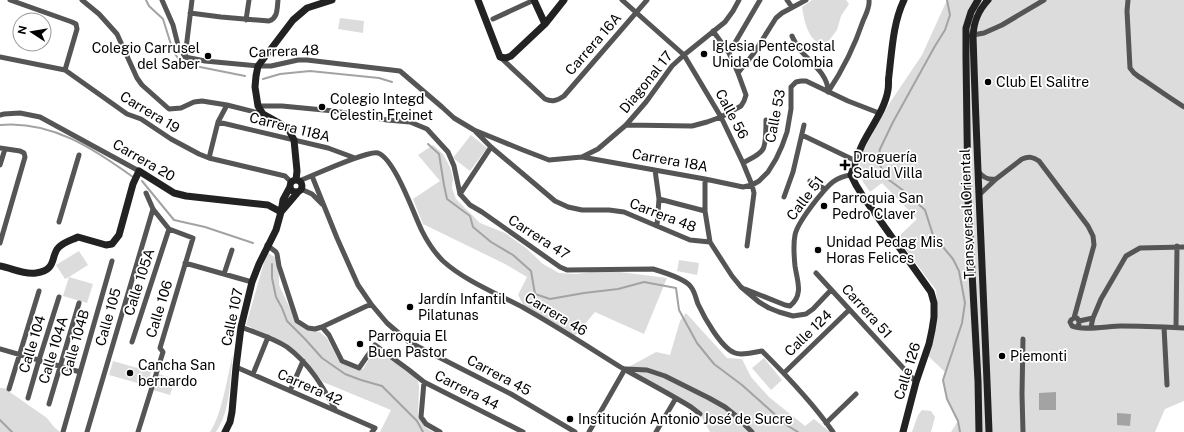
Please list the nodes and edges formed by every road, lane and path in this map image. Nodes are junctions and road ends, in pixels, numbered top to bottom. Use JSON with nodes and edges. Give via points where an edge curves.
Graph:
{"nodes":[{"id":1,"x":10,"y":0,"type":"edge"},
{"id":2,"x":82,"y":0,"type":"edge"},
{"id":3,"x":162,"y":0,"type":"edge"},
{"id":4,"x":192,"y":0,"type":"edge"},
{"id":5,"x":249,"y":0,"type":"edge"},
{"id":6,"x":278,"y":0,"type":"edge"},
{"id":7,"x":332,"y":0,"type":"edge"},
{"id":8,"x":478,"y":0,"type":"edge"},
{"id":9,"x":534,"y":0,"type":"edge"},
{"id":10,"x":564,"y":0,"type":"edge"},
{"id":11,"x":622,"y":0,"type":"edge"},
{"id":12,"x":647,"y":0,"type":"edge"},
{"id":13,"x":739,"y":0,"type":"edge"},
{"id":14,"x":760,"y":0,"type":"edge"},
{"id":15,"x":787,"y":0,"type":"edge"},
{"id":16,"x":806,"y":0,"type":"edge"},
{"id":17,"x":904,"y":0,"type":"edge"},
{"id":18,"x":978,"y":0,"type":"edge"},
{"id":19,"x":988,"y":0,"type":"edge"},
{"id":20,"x":1044,"y":0,"type":"edge"},
{"id":21,"x":1128,"y":0,"type":"edge"},
{"id":22,"x":869,"y":1,"type":"edge"},
{"id":23,"x":792,"y":7,"type":"junction"},
{"id":24,"x":636,"y":12,"type":"junction"},
{"id":25,"x":190,"y":13,"type":"junction"},
{"id":26,"x":492,"y":19,"type":"dead end"},
{"id":27,"x":246,"y":20,"type":"junction"},
{"id":28,"x":544,"y":24,"type":"junction"},
{"id":29,"x":713,"y":31,"type":"junction"},
{"id":30,"x":973,"y":35,"type":"junction"},
{"id":31,"x":792,"y":36,"type":"dead end"},
{"id":32,"x":729,"y":53,"type":"junction"},
{"id":33,"x":684,"y":54,"type":"junction"},
{"id":34,"x":0,"y":57,"type":"edge"},
{"id":35,"x":184,"y":57,"type":"junction"},
{"id":36,"x":500,"y":57,"type":"junction"},
{"id":37,"x":258,"y":66,"type":"junction"},
{"id":38,"x":65,"y":70,"type":"junction"},
{"id":39,"x":738,"y":73,"type":"junction"},
{"id":40,"x":828,"y":92,"type":"junction"},
{"id":41,"x":227,"y":105,"type":"junction"},
{"id":42,"x":258,"y":106,"type":"junction"},
{"id":43,"x":1184,"y":107,"type":"edge"},
{"id":44,"x":879,"y":113,"type":"junction"},
{"id":45,"x":263,"y":114,"type":"junction"},
{"id":46,"x":0,"y":115,"type":"edge"},
{"id":47,"x":722,"y":117,"type":"junction"},
{"id":48,"x":766,"y":120,"type":"dead end"},
{"id":49,"x":218,"y":122,"type":"junction"},
{"id":50,"x":626,"y":125,"type":"junction"},
{"id":51,"x":804,"y":125,"type":"dead end"},
{"id":52,"x":474,"y":130,"type":"junction"},
{"id":53,"x":802,"y":135,"type":"junction"},
{"id":54,"x":294,"y":140,"type":"junction"},
{"id":55,"x":491,"y":147,"type":"junction"},
{"id":56,"x":2,"y":149,"type":"edge"},
{"id":57,"x":79,"y":155,"type":"dead end"},
{"id":58,"x":582,"y":157,"type":"junction"},
{"id":59,"x":209,"y":158,"type":"junction"},
{"id":60,"x":355,"y":158,"type":"junction"},
{"id":61,"x":856,"y":161,"type":"junction"},
{"id":62,"x":744,"y":162,"type":"junction"},
{"id":63,"x":0,"y":165,"type":"edge"},
{"id":64,"x":655,"y":170,"type":"junction"},
{"id":65,"x":978,"y":171,"type":"junction"},
{"id":66,"x":138,"y":173,"type":"junction"},
{"id":67,"x":851,"y":175,"type":"junction"},
{"id":68,"x":312,"y":176,"type":"junction"},
{"id":69,"x":705,"y":179,"type":"junction"},
{"id":70,"x":996,"y":179,"type":"junction"},
{"id":71,"x":810,"y":181,"type":"dead end"},
{"id":72,"x":294,"y":182,"type":"junction"},
{"id":73,"x":752,"y":185,"type":"junction"},
{"id":74,"x":825,"y":189,"type":"junction"},
{"id":75,"x":300,"y":190,"type":"junction"},
{"id":76,"x":146,"y":193,"type":"dead end"},
{"id":77,"x":460,"y":194,"type":"junction"},
{"id":78,"x":979,"y":195,"type":"junction"},
{"id":79,"x":784,"y":197,"type":"dead end"},
{"id":80,"x":659,"y":199,"type":"junction"},
{"id":81,"x":324,"y":206,"type":"junction"},
{"id":82,"x":153,"y":209,"type":"junction"},
{"id":83,"x":281,"y":212,"type":"junction"},
{"id":84,"x":705,"y":212,"type":"junction"},
{"id":85,"x":59,"y":222,"type":"dead end"},
{"id":86,"x":657,"y":226,"type":"junction"},
{"id":87,"x":169,"y":229,"type":"junction"},
{"id":88,"x":710,"y":242,"type":"junction"},
{"id":89,"x":0,"y":243,"type":"edge"},
{"id":90,"x":267,"y":245,"type":"junction"},
{"id":91,"x":746,"y":246,"type":"dead end"},
{"id":92,"x":1177,"y":246,"type":"junction"},
{"id":93,"x":1184,"y":247,"type":"edge"},
{"id":94,"x":232,"y":250,"type":"dead end"},
{"id":95,"x":112,"y":261,"type":"dead end"},
{"id":96,"x":185,"y":263,"type":"junction"},
{"id":97,"x":0,"y":266,"type":"edge"},
{"id":98,"x":816,"y":273,"type":"dead end"},
{"id":99,"x":224,"y":274,"type":"junction"},
{"id":100,"x":252,"y":282,"type":"junction"},
{"id":101,"x":741,"y":287,"type":"junction"},
{"id":102,"x":832,"y":290,"type":"junction"},
{"id":103,"x":39,"y":292,"type":"dead end"},
{"id":104,"x":59,"y":297,"type":"dead end"},
{"id":105,"x":79,"y":303,"type":"dead end"},
{"id":106,"x":371,"y":304,"type":"junction"},
{"id":107,"x":849,"y":310,"type":"junction"},
{"id":108,"x":1074,"y":318,"type":"junction"},
{"id":109,"x":1093,"y":318,"type":"junction"},
{"id":110,"x":1079,"y":321,"type":"junction"},
{"id":111,"x":241,"y":327,"type":"junction"},
{"id":112,"x":322,"y":327,"type":"junction"},
{"id":113,"x":1077,"y":327,"type":"junction"},
{"id":114,"x":1091,"y":327,"type":"junction"},
{"id":115,"x":1164,"y":327,"type":"junction"},
{"id":116,"x":1176,"y":328,"type":"junction"},
{"id":117,"x":1184,"y":328,"type":"edge"},
{"id":118,"x":268,"y":337,"type":"junction"},
{"id":119,"x":1023,"y":338,"type":"dead end"},
{"id":120,"x":132,"y":342,"type":"dead end"},
{"id":121,"x":0,"y":349,"type":"edge"},
{"id":122,"x":19,"y":355,"type":"junction"},
{"id":123,"x":39,"y":360,"type":"junction"},
{"id":124,"x":303,"y":361,"type":"junction"},
{"id":125,"x":60,"y":366,"type":"junction"},
{"id":126,"x":236,"y":367,"type":"junction"},
{"id":127,"x":625,"y":369,"type":"junction"},
{"id":128,"x":80,"y":372,"type":"junction"},
{"id":129,"x":784,"y":373,"type":"junction"},
{"id":130,"x":253,"y":374,"type":"junction"},
{"id":131,"x":424,"y":382,"type":"junction"},
{"id":132,"x":916,"y":382,"type":"junction"},
{"id":133,"x":1167,"y":385,"type":"dead end"},
{"id":134,"x":9,"y":389,"type":"dead end"},
{"id":135,"x":290,"y":391,"type":"junction"},
{"id":136,"x":856,"y":394,"type":"dead end"},
{"id":137,"x":28,"y":398,"type":"dead end"},
{"id":138,"x":676,"y":398,"type":"junction"},
{"id":139,"x":49,"y":404,"type":"dead end"},
{"id":140,"x":336,"y":411,"type":"junction"},
{"id":141,"x":700,"y":414,"type":"dead end"},
{"id":142,"x":826,"y":423,"type":"junction"},
{"id":143,"x":374,"y":430,"type":"edge"},
{"id":144,"x":63,"y":432,"type":"edge"},
{"id":145,"x":87,"y":432,"type":"edge"},
{"id":146,"x":138,"y":432,"type":"edge"},
{"id":147,"x":225,"y":432,"type":"edge"},
{"id":148,"x":440,"y":432,"type":"edge"},
{"id":149,"x":523,"y":432,"type":"edge"},
{"id":150,"x":575,"y":432,"type":"edge"},
{"id":151,"x":589,"y":432,"type":"edge"},
{"id":152,"x":656,"y":432,"type":"edge"},
{"id":153,"x":752,"y":432,"type":"edge"},
{"id":154,"x":833,"y":432,"type":"edge"},
{"id":155,"x":903,"y":432,"type":"edge"},
{"id":156,"x":980,"y":432,"type":"edge"},
{"id":157,"x":989,"y":432,"type":"edge"},
{"id":158,"x":1023,"y":432,"type":"edge"}],
"edges":[{"from":1,"to":38,"type":"street","via":[[76,24],[77,29]]},
{"from":2,"to":41,"type":"street","via":[[117,34],[137,78],[169,109],[202,101]]},
{"from":3,"to":35,"type":"street"},
{"from":4,"to":25,"type":"street"},
{"from":5,"to":27,"type":"street"},
{"from":6,"to":27,"type":"street","via":[[274,20]]},
{"from":7,"to":37,"type":"street","via":[[307,8],[299,14]]},
{"from":8,"to":36,"type":"street"},
{"from":9,"to":26,"type":"street"},
{"from":9,"to":28,"type":"street"},
{"from":10,"to":28,"type":"street"},
{"from":11,"to":24,"type":"street","name":"Calle 56"},
{"from":12,"to":24,"type":"street","name":"Carrera 16A"},
{"from":13,"to":29,"type":"street","name":"Diagonal 17","via":[[733,12]]},
{"from":14,"to":32,"type":"street"},
{"from":15,"to":23,"type":"street"},
{"from":16,"to":23,"type":"street"},
{"from":17,"to":44,"type":"street","via":[[896,22],[888,90]]},
{"from":18,"to":156,"type":"street","name":"Transversal Oriental","via":[[966,28],[966,58],[968,200]]},
{"from":19,"to":30,"type":"street","name":"Transversal Oriental","via":[[976,17]]},
{"from":20,"to":30,"type":"street","via":[[999,27]]},
{"from":21,"to":43,"type":"street","via":[[1130,68],[1134,75]]},
{"from":22,"to":40,"type":"street","via":[[849,58]]},
{"from":23,"to":39,"type":"street","via":[[776,18]]},
{"from":24,"to":33,"type":"street","name":"Calle 56"},
{"from":24,"to":36,"type":"street","name":"Carrera 16A","via":[[564,96],[554,101],[545,99]]},
{"from":25,"to":27,"type":"street"},
{"from":25,"to":35,"type":"street"},
{"from":28,"to":36,"type":"street","via":[[511,56]]},
{"from":29,"to":32,"type":"street","name":"Carrera 18A"},
{"from":29,"to":33,"type":"street","name":"Diagonal 17"},
{"from":30,"to":65,"type":"street","name":"Transversal Oriental"},
{"from":31,"to":40,"type":"street","via":[[825,78]]},
{"from":32,"to":39,"type":"street","name":"Carrera 18A"},
{"from":33,"to":47,"type":"street","name":"Calle 56"},
{"from":33,"to":50,"type":"street","name":"Diagonal 17"},
{"from":34,"to":38,"type":"street","name":"Carrera 19"},
{"from":35,"to":37,"type":"street","name":"Carrera 48"},
{"from":37,"to":42,"type":"street","via":[[255,87]]},
{"from":37,"to":52,"type":"street","name":"Carrera 48","via":[[307,60],[400,71],[454,118]]},
{"from":38,"to":59,"type":"street","name":"Carrera 19","via":[[127,114],[141,119],[171,139]]},
{"from":39,"to":47,"type":"street","name":"Carrera 18A","via":[[746,95],[744,101],[741,106]]},
{"from":40,"to":44,"type":"street","name":"Calle 53"},
{"from":40,"to":73,"type":"street","name":"Calle 53","via":[[806,82],[796,82],[792,87],[791,109],[782,146],[768,172]]},
{"from":41,"to":45,"type":"street"},
{"from":41,"to":49,"type":"street"},
{"from":42,"to":45,"type":"street"},
{"from":42,"to":77,"type":"street","via":[[334,111],[410,122],[427,129],[448,152]]},
{"from":44,"to":61,"type":"street"},
{"from":45,"to":54,"type":"street","via":[[288,128]]},
{"from":46,"to":66,"type":"street","name":"Carrera 20","via":[[20,113],[40,117]]},
{"from":47,"to":50,"type":"street","name":"Carrera 18A","via":[[692,126]]},
{"from":47,"to":62,"type":"street","name":"Calle 56"},
{"from":48,"to":62,"type":"street","via":[[763,149]]},
{"from":49,"to":54,"type":"street","name":"Carrera 118A"},
{"from":49,"to":59,"type":"street"},
{"from":50,"to":58,"type":"street","name":"Diagonal 17","via":[[598,148]]},
{"from":51,"to":53,"type":"street"},
{"from":52,"to":55,"type":"street","name":"Carrera 48"},
{"from":52,"to":58,"type":"street","name":"Carrera 48","via":[[549,160]]},
{"from":53,"to":61,"type":"street"},
{"from":53,"to":79,"type":"street"},
{"from":54,"to":60,"type":"street","name":"Carrera 118A"},
{"from":54,"to":72,"type":"street","name":"Calle 107","via":[[297,171]]},
{"from":55,"to":77,"type":"street"},
{"from":55,"to":86,"type":"street","name":"Carrera 48","via":[[555,200],[568,207],[624,212]]},
{"from":56,"to":63,"type":"street"},
{"from":56,"to":89,"type":"street","via":[[20,151],[25,156]]},
{"from":57,"to":85,"type":"street"},
{"from":58,"to":64,"type":"street","name":"Carrera 18A"},
{"from":59,"to":72,"type":"street","name":"Carrera 19","via":[[285,176]]},
{"from":60,"to":68,"type":"street"},
{"from":60,"to":127,"type":"street","name":"Carrera 46","via":[[377,152],[389,163],[401,182],[422,232],[449,266]]},
{"from":61,"to":67,"type":"street"},
{"from":62,"to":73,"type":"street","name":"Calle 56"},
{"from":64,"to":69,"type":"street","name":"Carrera 18A"},
{"from":64,"to":80,"type":"street"},
{"from":65,"to":70,"type":"street","via":[[986,178]]},
{"from":65,"to":78,"type":"street","name":"Transversal Oriental"},
{"from":66,"to":83,"type":"street","name":"Carrera 20","via":[[174,193],[268,205]]},
{"from":66,"to":97,"type":"street","via":[[119,235],[112,244],[106,245],[78,237],[58,247],[53,263],[36,273],[24,273]]},
{"from":67,"to":74,"type":"street","name":"Calle 51","via":[[836,179]]},
{"from":67,"to":132,"type":"street","name":"Calle 126","via":[[864,198],[930,292],[934,303],[929,344]]},
{"from":68,"to":72,"type":"street"},
{"from":68,"to":81,"type":"street","name":"Carrera 45"},
{"from":69,"to":73,"type":"street","name":"Carrera 18A","via":[[743,187]]},
{"from":69,"to":84,"type":"street"},
{"from":70,"to":78,"type":"street"},
{"from":70,"to":108,"type":"street","via":[[1022,159],[1032,157],[1039,161],[1088,226],[1094,245]]},
{"from":71,"to":74,"type":"street"},
{"from":72,"to":75,"type":"street","via":[[301,184]]},
{"from":72,"to":75,"type":"street","via":[[293,192]]},
{"from":72,"to":83,"type":"street","name":"Calle 107","via":[[283,200]]},
{"from":73,"to":91,"type":"street","name":"Calle 56","via":[[754,193]]},
{"from":74,"to":101,"type":"street","name":"Calle 51","via":[[797,228],[794,253],[799,289],[794,302],[790,306],[785,305]]},
{"from":75,"to":81,"type":"street","via":[[312,194]]},
{"from":75,"to":83,"type":"street","name":"Calle 107"},
{"from":76,"to":82,"type":"street"},
{"from":77,"to":129,"type":"street","name":"Carrera 47","via":[[470,205],[567,270],[653,269],[683,281],[691,286],[709,325],[727,348],[739,354],[762,351]]},
{"from":78,"to":157,"type":"street","name":"Transversal Oriental"},
{"from":80,"to":84,"type":"street"},
{"from":80,"to":86,"type":"street"},
{"from":81,"to":106,"type":"street","name":"Carrera 45","via":[[358,285]]},
{"from":82,"to":87,"type":"street"},
{"from":82,"to":145,"type":"street","name":"Calle 105"},
{"from":83,"to":90,"type":"street","name":"Calle 107","via":[[276,230]]},
{"from":84,"to":88,"type":"street"},
{"from":86,"to":88,"type":"street","name":"Carrera 48","via":[[690,240]]},
{"from":87,"to":96,"type":"street","name":"Calle 106","via":[[193,238]]},
{"from":87,"to":120,"type":"street","name":"Calle 105A"},
{"from":88,"to":101,"type":"street","name":"Carrera 48"},
{"from":90,"to":100,"type":"street","name":"Calle 107"},
{"from":90,"to":112,"type":"street","via":[[277,254],[298,321],[308,328]]},
{"from":92,"to":93,"type":"street"},
{"from":92,"to":109,"type":"street","via":[[1140,248],[1126,256]]},
{"from":92,"to":116,"type":"street"},
{"from":94,"to":99,"type":"street"},
{"from":95,"to":128,"type":"street","name":"Calle 104B"},
{"from":96,"to":99,"type":"street"},
{"from":96,"to":146,"type":"street","name":"Calle 106","via":[[160,348],[163,352]]},
{"from":98,"to":102,"type":"street","name":"Carrera 51"},
{"from":99,"to":100,"type":"street"},
{"from":100,"to":111,"type":"street","name":"Calle 107"},
{"from":101,"to":102,"type":"street","name":"Carrera 48","via":[[768,308],[793,316],[806,314]]},
{"from":102,"to":107,"type":"street","name":"Carrera 51"},
{"from":103,"to":122,"type":"street"},
{"from":104,"to":123,"type":"street","name":"Calle 104"},
{"from":105,"to":125,"type":"street","name":"Calle 104A"},
{"from":106,"to":112,"type":"street"},
{"from":106,"to":150,"type":"street","name":"Carrera 45","via":[[387,323],[409,342],[511,394]]},
{"from":107,"to":129,"type":"street","name":"Calle 124"},
{"from":107,"to":132,"type":"street","name":"Carrera 51"},
{"from":108,"to":110,"type":"street"},
{"from":108,"to":113,"type":"street","via":[[1070,324]]},
{"from":109,"to":110,"type":"street"},
{"from":109,"to":114,"type":"street"},
{"from":110,"to":113,"type":"street"},
{"from":111,"to":118,"type":"street"},
{"from":111,"to":126,"type":"street","name":"Calle 107"},
{"from":112,"to":131,"type":"street","name":"Carrera 44","via":[[342,361],[359,368],[375,345]]},
{"from":113,"to":114,"type":"street"},
{"from":114,"to":115,"type":"street"},
{"from":115,"to":116,"type":"street"},
{"from":115,"to":133,"type":"street"},
{"from":116,"to":117,"type":"street"},
{"from":118,"to":124,"type":"street","via":[[287,347]]},
{"from":118,"to":130,"type":"street"},
{"from":119,"to":158,"type":"street"},
{"from":121,"to":122,"type":"street"},
{"from":122,"to":123,"type":"street"},
{"from":122,"to":134,"type":"street"},
{"from":123,"to":125,"type":"street"},
{"from":123,"to":137,"type":"street","name":"Calle 104"},
{"from":124,"to":135,"type":"street"},
{"from":124,"to":140,"type":"street","via":[[321,383]]},
{"from":125,"to":128,"type":"street"},
{"from":125,"to":139,"type":"street","name":"Calle 104A"},
{"from":126,"to":130,"type":"street","name":"Carrera 42"},
{"from":126,"to":147,"type":"street","name":"Calle 107","via":[[233,408]]},
{"from":127,"to":138,"type":"street","name":"Carrera 46"},
{"from":127,"to":151,"type":"street"},
{"from":127,"to":153,"type":"street","via":[[646,370],[659,374],[709,398],[725,407]]},
{"from":128,"to":144,"type":"street","name":"Calle 104B"},
{"from":129,"to":142,"type":"street","name":"Carrera 47"},
{"from":130,"to":135,"type":"street","name":"Carrera 42"},
{"from":131,"to":148,"type":"street","via":[[421,417],[426,424]]},
{"from":131,"to":149,"type":"street","name":"Carrera 44"},
{"from":132,"to":155,"type":"street","name":"Calle 126"},
{"from":135,"to":140,"type":"street","name":"Carrera 42"},
{"from":136,"to":142,"type":"street"},
{"from":138,"to":141,"type":"street","name":"Carrera 46"},
{"from":138,"to":152,"type":"street"},
{"from":140,"to":143,"type":"street","name":"Carrera 42"},
{"from":142,"to":154,"type":"street","name":"Carrera 47"}]}
